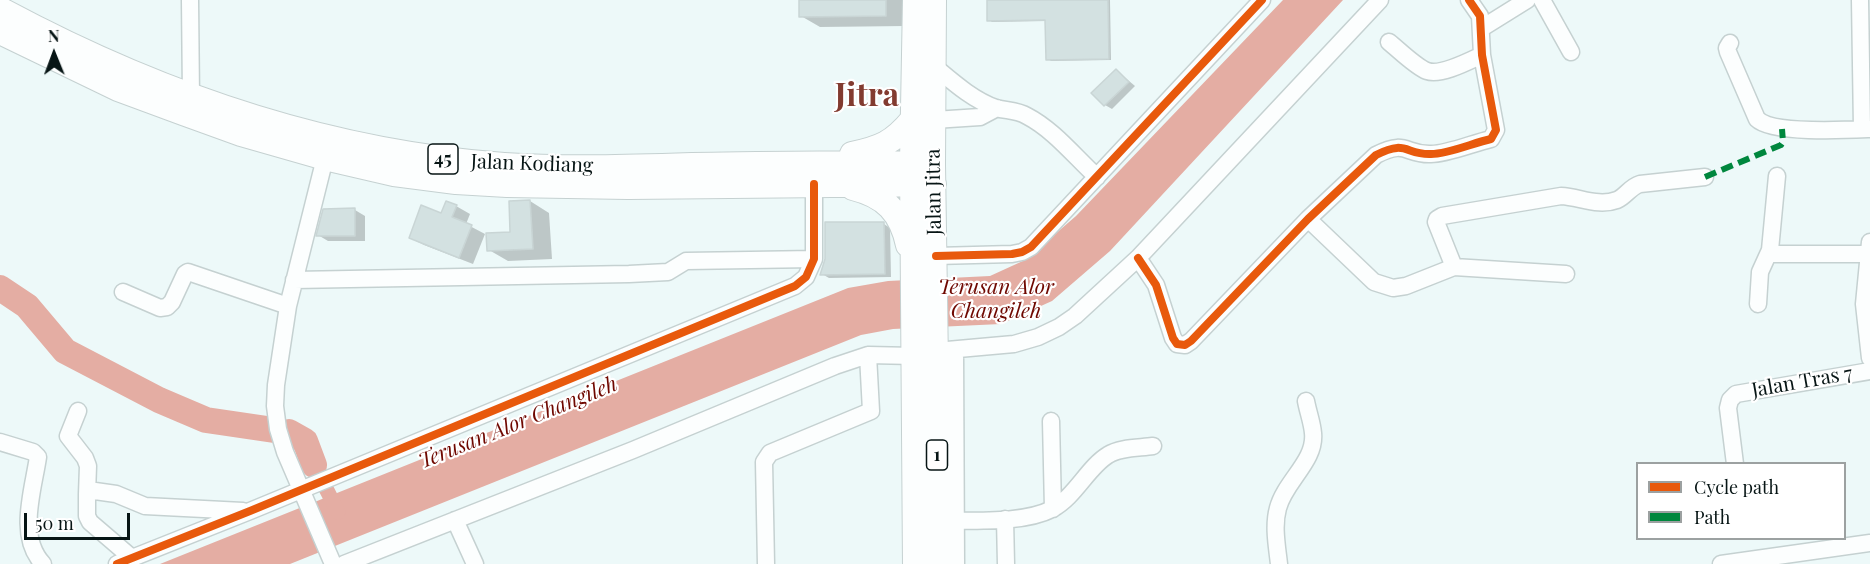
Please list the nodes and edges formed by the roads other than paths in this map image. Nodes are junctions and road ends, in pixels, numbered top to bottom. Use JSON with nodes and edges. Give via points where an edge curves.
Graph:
{"nodes":[{"id":1,"x":190,"y":0,"type":"edge"},
{"id":2,"x":915,"y":0,"type":"edge"},
{"id":3,"x":934,"y":0,"type":"edge"},
{"id":4,"x":1262,"y":0,"type":"edge"},
{"id":5,"x":1380,"y":0,"type":"edge"},
{"id":6,"x":1469,"y":0,"type":"edge"},
{"id":7,"x":1527,"y":0,"type":"edge"},
{"id":8,"x":1542,"y":0,"type":"edge"},
{"id":9,"x":1860,"y":0,"type":"edge"},
{"id":10,"x":0,"y":9,"type":"edge"},
{"id":11,"x":1482,"y":28,"type":"junction"},
{"id":12,"x":0,"y":32,"type":"edge"},
{"id":13,"x":1389,"y":42,"type":"dead end"},
{"id":14,"x":1730,"y":43,"type":"dead end"},
{"id":15,"x":1571,"y":52,"type":"dead end"},
{"id":16,"x":1482,"y":55,"type":"junction"},
{"id":17,"x":935,"y":66,"type":"junction"},
{"id":18,"x":191,"y":97,"type":"junction"},
{"id":19,"x":997,"y":108,"type":"junction"},
{"id":20,"x":923,"y":120,"type":"junction"},
{"id":21,"x":1866,"y":129,"type":"edge"},
{"id":22,"x":326,"y":158,"type":"junction"},
{"id":23,"x":923,"y":174,"type":"junction"},
{"id":24,"x":1777,"y":176,"type":"dead end"},
{"id":25,"x":817,"y":177,"type":"junction"},
{"id":26,"x":1096,"y":177,"type":"junction"},
{"id":27,"x":1705,"y":177,"type":"dead end"},
{"id":28,"x":1308,"y":219,"type":"junction"},
{"id":29,"x":1869,"y":248,"type":"edge"},
{"id":30,"x":1769,"y":254,"type":"junction"},
{"id":31,"x":1138,"y":258,"type":"junction"},
{"id":32,"x":814,"y":259,"type":"junction"},
{"id":33,"x":1454,"y":267,"type":"junction"},
{"id":34,"x":924,"y":268,"type":"junction"},
{"id":35,"x":1566,"y":274,"type":"dead end"},
{"id":36,"x":294,"y":280,"type":"junction"},
{"id":37,"x":123,"y":292,"type":"dead end"},
{"id":38,"x":1758,"y":304,"type":"dead end"},
{"id":39,"x":288,"y":306,"type":"junction"},
{"id":40,"x":1867,"y":316,"type":"edge"},
{"id":41,"x":931,"y":350,"type":"junction"},
{"id":42,"x":868,"y":356,"type":"junction"},
{"id":43,"x":1870,"y":358,"type":"edge"},
{"id":44,"x":1870,"y":371,"type":"edge"},
{"id":45,"x":1306,"y":401,"type":"dead end"},
{"id":46,"x":78,"y":411,"type":"dead end"},
{"id":47,"x":1051,"y":421,"type":"dead end"},
{"id":48,"x":0,"y":442,"type":"edge"},
{"id":49,"x":1153,"y":446,"type":"dead end"},
{"id":50,"x":1735,"y":462,"type":"edge"},
{"id":51,"x":307,"y":491,"type":"junction"},
{"id":52,"x":87,"y":494,"type":"junction"},
{"id":53,"x":1053,"y":509,"type":"junction"},
{"id":54,"x":250,"y":512,"type":"junction"},
{"id":55,"x":1005,"y":519,"type":"junction"},
{"id":56,"x":455,"y":520,"type":"junction"},
{"id":57,"x":947,"y":520,"type":"junction"},
{"id":58,"x":1870,"y":543,"type":"edge"},
{"id":59,"x":124,"y":561,"type":"edge"},
{"id":60,"x":336,"y":561,"type":"edge"},
{"id":61,"x":1767,"y":561,"type":"edge"},
{"id":62,"x":44,"y":564,"type":"edge"},
{"id":63,"x":475,"y":564,"type":"edge"},
{"id":64,"x":766,"y":564,"type":"edge"},
{"id":65,"x":915,"y":564,"type":"edge"},
{"id":66,"x":939,"y":564,"type":"edge"},
{"id":67,"x":956,"y":564,"type":"edge"},
{"id":68,"x":1006,"y":564,"type":"edge"},
{"id":69,"x":1278,"y":564,"type":"edge"},
{"id":70,"x":1721,"y":564,"type":"edge"}],
"edges":[{"from":1,"to":18,"type":"street"},
{"from":2,"to":20,"type":"highway","name":"Jalan Jitra","number":"1"},
{"from":3,"to":17,"type":"highway","name":"Jalan Jitra","number":"1"},
{"from":4,"to":26,"type":"street"},
{"from":5,"to":31,"type":"street"},
{"from":6,"to":11,"type":"street","via":[[1480,16]]},
{"from":7,"to":11,"type":"street"},
{"from":8,"to":15,"type":"street"},
{"from":9,"to":21,"type":"street"},
{"from":10,"to":18,"type":"highway","name":"Jalan Kodiang","number":"45","via":[[113,66]]},
{"from":11,"to":16,"type":"street"},
{"from":12,"to":22,"type":"highway","name":"Jalan Kodiang","number":"45","via":[[118,89],[242,134]]},
{"from":13,"to":16,"type":"street","via":[[1428,72],[1453,68]]},
{"from":14,"to":21,"type":"street","via":[[1728,52],[1761,123],[1782,129]]},
{"from":16,"to":28,"type":"street","via":[[1496,130],[1491,139],[1432,154],[1389,148],[1376,154]]},
{"from":17,"to":19,"type":"street","via":[[976,98]]},
{"from":17,"to":20,"type":"highway","name":"Jalan Jitra","number":"1"},
{"from":18,"to":25,"type":"highway","name":"Jalan Kodiang","number":"45","via":[[359,144],[461,161]]},
{"from":19,"to":20,"type":"street","via":[[980,117]]},
{"from":19,"to":26,"type":"street","via":[[1026,115],[1043,126]]},
{"from":20,"to":23,"type":"highway","name":"Jalan Jitra","number":"1"},
{"from":20,"to":25,"type":"highway","via":[[886,145],[852,154]]},
{"from":22,"to":25,"type":"highway","name":"Jalan Kodiang","number":"45","via":[[394,174],[466,183],[628,187]]},
{"from":22,"to":36,"type":"street"},
{"from":23,"to":25,"type":"highway","name":"Jalan Kodiang","number":"45"},
{"from":23,"to":25,"type":"highway","name":"Jalan Kodiang","number":"45"},
{"from":23,"to":34,"type":"highway","name":"Jalan Jitra","number":"1"},
{"from":24,"to":30,"type":"street"},
{"from":25,"to":32,"type":"street"},
{"from":25,"to":34,"type":"highway","via":[[877,196],[889,205]]},
{"from":26,"to":34,"type":"street","via":[[1022,252]]},
{"from":27,"to":33,"type":"street","via":[[1640,184],[1614,201],[1561,196],[1442,216],[1436,222]]},
{"from":28,"to":31,"type":"street","via":[[1185,345],[1177,344],[1173,338],[1156,285]]},
{"from":28,"to":33,"type":"street","via":[[1384,287],[1406,286]]},
{"from":29,"to":30,"type":"street"},
{"from":29,"to":40,"type":"street","via":[[1864,297]]},
{"from":30,"to":38,"type":"street","via":[[1760,272]]},
{"from":31,"to":41,"type":"street","via":[[1075,316],[1038,337],[1014,344]]},
{"from":32,"to":36,"type":"street","via":[[686,261],[668,272],[629,274]]},
{"from":32,"to":51,"type":"street","via":[[806,277],[795,286],[337,475]]},
{"from":33,"to":35,"type":"street"},
{"from":34,"to":41,"type":"highway","name":"Jalan Jitra","number":"1"},
{"from":36,"to":39,"type":"street"},
{"from":37,"to":39,"type":"street","via":[[166,308],[188,272]]},
{"from":39,"to":51,"type":"street","via":[[275,406],[285,452]]},
{"from":40,"to":43,"type":"street"},
{"from":41,"to":42,"type":"street"},
{"from":41,"to":57,"type":"highway","name":"Jalan Jitra","number":"1"},
{"from":41,"to":65,"type":"highway","name":"Jalan Jitra","number":"1"},
{"from":42,"to":56,"type":"street"},
{"from":42,"to":64,"type":"street","via":[[871,411],[766,457]]},
{"from":44,"to":50,"type":"street","name":"Jalan Tras 7","via":[[1736,394],[1728,408]]},
{"from":45,"to":69,"type":"street","via":[[1312,450],[1278,506]]},
{"from":46,"to":52,"type":"street","via":[[68,438],[88,466]]},
{"from":47,"to":53,"type":"street"},
{"from":48,"to":62,"type":"street","via":[[38,457],[28,529],[31,544]]},
{"from":49,"to":53,"type":"street","via":[[1109,454]]},
{"from":51,"to":54,"type":"street"},
{"from":51,"to":60,"type":"street"},
{"from":52,"to":54,"type":"street","via":[[116,494],[145,506]]},
{"from":52,"to":59,"type":"street","via":[[90,522]]},
{"from":53,"to":55,"type":"street"},
{"from":54,"to":59,"type":"street"},
{"from":55,"to":57,"type":"street"},
{"from":55,"to":68,"type":"street"},
{"from":56,"to":60,"type":"street"},
{"from":56,"to":63,"type":"street"},
{"from":57,"to":66,"type":"highway","name":"Jalan Jitra","number":"1"},
{"from":57,"to":67,"type":"street"},
{"from":58,"to":61,"type":"street"},
{"from":61,"to":70,"type":"street"}]}
